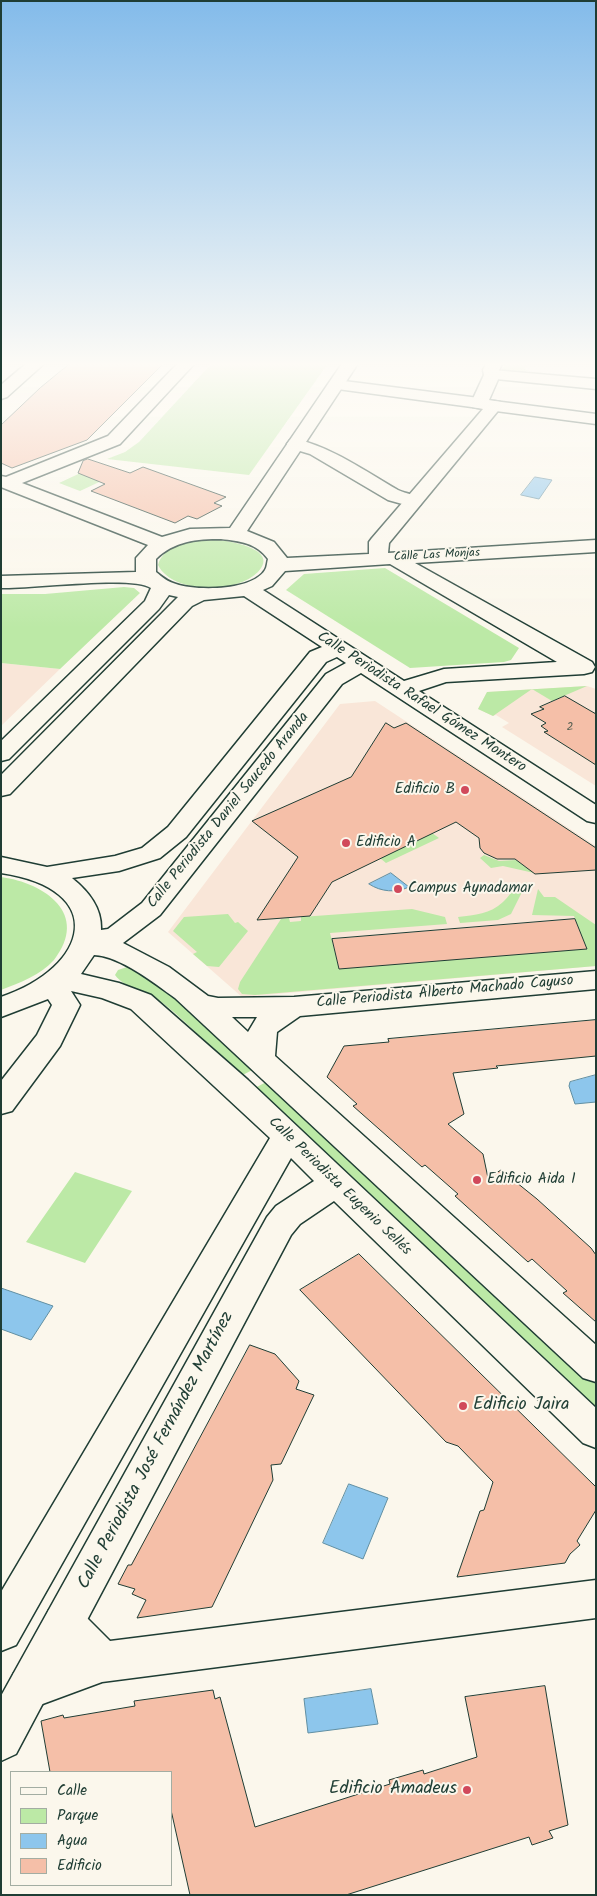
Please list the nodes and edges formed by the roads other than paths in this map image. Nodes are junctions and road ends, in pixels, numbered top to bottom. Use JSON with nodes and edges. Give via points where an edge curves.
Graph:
{"nodes":[{"id":1,"x":93,"y":450,"type":"edge"},
{"id":2,"x":292,"y":450,"type":"edge"},
{"id":3,"x":317,"y":450,"type":"edge"},
{"id":4,"x":452,"y":450,"type":"edge"},
{"id":5,"x":286,"y":460,"type":"junction"},
{"id":6,"x":333,"y":462,"type":"junction"},
{"id":7,"x":4,"y":482,"type":"edge"},
{"id":8,"x":371,"y":483,"type":"junction"},
{"id":9,"x":426,"y":486,"type":"junction"},
{"id":10,"x":413,"y":501,"type":"junction"},
{"id":11,"x":235,"y":534,"type":"junction"},
{"id":12,"x":162,"y":544,"type":"junction"},
{"id":13,"x":596,"y":546,"type":"edge"},
{"id":14,"x":448,"y":555,"type":"junction"},
{"id":15,"x":146,"y":558,"type":"junction"},
{"id":16,"x":386,"y":558,"type":"junction"},
{"id":17,"x":278,"y":565,"type":"junction"},
{"id":18,"x":1,"y":570,"type":"edge"},
{"id":19,"x":430,"y":579,"type":"junction"},
{"id":20,"x":1,"y":582,"type":"edge"},
{"id":21,"x":157,"y":582,"type":"junction"},
{"id":22,"x":247,"y":590,"type":"junction"},
{"id":23,"x":200,"y":594,"type":"junction"},
{"id":24,"x":542,"y":644,"type":"junction"},
{"id":25,"x":337,"y":649,"type":"junction"},
{"id":26,"x":360,"y":664,"type":"junction"},
{"id":27,"x":588,"y":667,"type":"edge"},
{"id":28,"x":518,"y":671,"type":"junction"},
{"id":29,"x":400,"y":690,"type":"junction"},
{"id":30,"x":1,"y":754,"type":"edge"},
{"id":31,"x":1,"y":789,"type":"edge"},
{"id":32,"x":596,"y":816,"type":"edge"},
{"id":33,"x":1,"y":845,"type":"edge"},
{"id":34,"x":22,"y":869,"type":"edge"},
{"id":35,"x":86,"y":943,"type":"junction"},
{"id":36,"x":596,"y":980,"type":"edge"},
{"id":37,"x":57,"y":982,"type":"junction"},
{"id":38,"x":201,"y":1004,"type":"junction"},
{"id":39,"x":1,"y":1007,"type":"edge"},
{"id":40,"x":294,"y":1007,"type":"junction"},
{"id":41,"x":260,"y":1058,"type":"junction"},
{"id":42,"x":1,"y":1104,"type":"edge"},
{"id":43,"x":287,"y":1137,"type":"junction"},
{"id":44,"x":336,"y":1184,"type":"junction"},
{"id":45,"x":596,"y":1367,"type":"edge"},
{"id":46,"x":596,"y":1432,"type":"edge"},
{"id":47,"x":596,"y":1599,"type":"edge"},
{"id":48,"x":64,"y":1624,"type":"junction"},
{"id":49,"x":1,"y":1631,"type":"edge"},
{"id":50,"x":102,"y":1662,"type":"junction"},
{"id":51,"x":29,"y":1688,"type":"junction"},
{"id":52,"x":1,"y":1739,"type":"edge"}],
"edges":[{"from":1,"to":7,"type":"street"},
{"from":2,"to":5,"type":"street"},
{"from":3,"to":6,"type":"street"},
{"from":4,"to":9,"type":"street"},
{"from":5,"to":6,"type":"street"},
{"from":5,"to":11,"type":"street"},
{"from":6,"to":8,"type":"street"},
{"from":7,"to":12,"type":"street"},
{"from":8,"to":9,"type":"street"},
{"from":8,"to":10,"type":"street"},
{"from":9,"to":10,"type":"street"},
{"from":10,"to":16,"type":"street","via":[[379,542]]},
{"from":11,"to":12,"type":"street","via":[[194,534]]},
{"from":11,"to":17,"type":"street","via":[[269,547],[278,559]]},
{"from":12,"to":15,"type":"street"},
{"from":13,"to":14,"type":"street","name":"Calle Las Monjas"},
{"from":14,"to":16,"type":"street","name":"Calle Las Monjas"},
{"from":14,"to":19,"type":"street"},
{"from":15,"to":18,"type":"street","via":[[124,565],[17,572]]},
{"from":15,"to":21,"type":"street","via":[[145,568]]},
{"from":16,"to":17,"type":"street","name":"Calle Las Monjas"},
{"from":16,"to":19,"type":"street"},
{"from":17,"to":22,"type":"street","via":[[267,580]]},
{"from":19,"to":24,"type":"street"},
{"from":20,"to":21,"type":"street","via":[[128,576]]},
{"from":21,"to":23,"type":"street","via":[[182,592]]},
{"from":21,"to":30,"type":"street","via":[[158,597],[152,605]]},
{"from":22,"to":23,"type":"street"},
{"from":22,"to":25,"type":"street","name":"Calle Periodista Rafael Gómez Montero"},
{"from":23,"to":31,"type":"street","via":[[185,602]]},
{"from":24,"to":27,"type":"street"},
{"from":24,"to":28,"type":"street"},
{"from":25,"to":26,"type":"street","name":"Calle Periodista Rafael Gómez Montero"},
{"from":25,"to":34,"type":"street","name":"Calle Periodista Daniel Saucedo Aranda","via":[[318,657],[177,832],[151,853],[118,863]]},
{"from":26,"to":29,"type":"street","name":"Calle Periodista Rafael Gómez Montero"},
{"from":26,"to":35,"type":"street","name":"Calle Periodista Daniel Saucedo Aranda","via":[[334,680],[152,909],[116,936]]},
{"from":27,"to":28,"type":"street"},
{"from":28,"to":29,"type":"street","via":[[444,676]]},
{"from":29,"to":32,"type":"street","name":"Calle Periodista Rafael Gómez Montero"},
{"from":33,"to":34,"type":"street"},
{"from":34,"to":35,"type":"street","via":[[64,884],[81,902],[87,916]]},
{"from":35,"to":37,"type":"street","via":[[76,962]]},
{"from":35,"to":38,"type":"street","via":[[110,947],[141,962]]},
{"from":36,"to":40,"type":"street","name":"Calle Periodista Alberto Machado Cayuso"},
{"from":37,"to":39,"type":"street","via":[[28,998]]},
{"from":37,"to":42,"type":"street","via":[[66,1005],[50,1039]]},
{"from":37,"to":43,"type":"street","name":"Calle Periodista Eugenio Sellés","via":[[109,990],[141,1002]]},
{"from":38,"to":40,"type":"street","name":"Calle Periodista Alberto Machado Cayuso","via":[[218,1008]]},
{"from":38,"to":41,"type":"street"},
{"from":40,"to":41,"type":"street","name":"Calle Periodista Alberto Machado Cayuso","via":[[266,1025],[258,1041]]},
{"from":41,"to":45,"type":"street"},
{"from":43,"to":44,"type":"street","name":"Calle Periodista Eugenio Sellés"},
{"from":43,"to":49,"type":"street"},
{"from":44,"to":46,"type":"street","name":"Calle Periodista Eugenio Sellés"},
{"from":44,"to":48,"type":"street","name":"Calle Periodista José Fernández Martínez","via":[[288,1215],[279,1226]]},
{"from":47,"to":50,"type":"street"},
{"from":48,"to":50,"type":"street"},
{"from":48,"to":51,"type":"street","name":"Calle Periodista José Fernández Martínez"},
{"from":50,"to":51,"type":"street"},
{"from":51,"to":52,"type":"street","name":"Calle Periodista José Fernández Martínez"}]}
